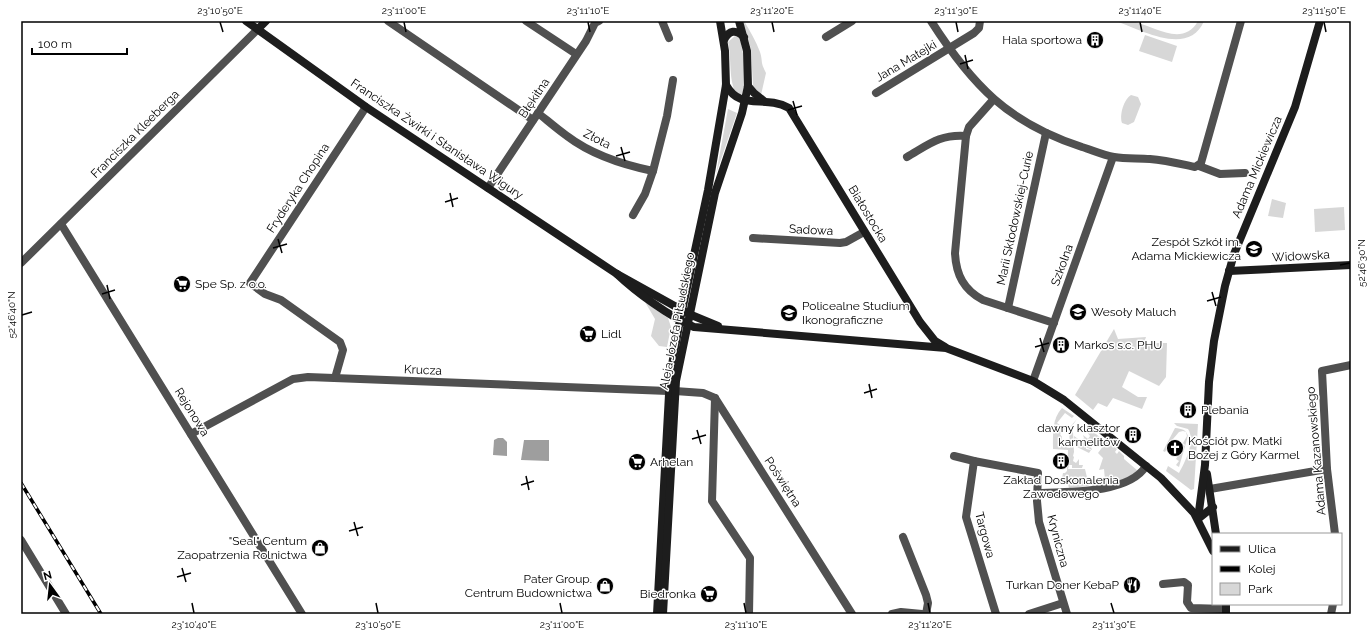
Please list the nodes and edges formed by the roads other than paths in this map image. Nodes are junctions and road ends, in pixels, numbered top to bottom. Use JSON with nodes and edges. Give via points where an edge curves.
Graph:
{"nodes":[{"id":1,"x":246,"y":21,"type":"edge"},
{"id":2,"x":266,"y":21,"type":"edge"},
{"id":3,"x":388,"y":21,"type":"edge"},
{"id":4,"x":526,"y":21,"type":"edge"},
{"id":5,"x":662,"y":21,"type":"edge"},
{"id":6,"x":720,"y":21,"type":"edge"},
{"id":7,"x":739,"y":21,"type":"edge"},
{"id":8,"x":852,"y":21,"type":"edge"},
{"id":9,"x":931,"y":21,"type":"edge"},
{"id":10,"x":980,"y":21,"type":"edge"},
{"id":11,"x":1242,"y":21,"type":"edge"},
{"id":12,"x":1320,"y":21,"type":"edge"},
{"id":13,"x":596,"y":22,"type":"edge"},
{"id":14,"x":258,"y":29,"type":"junction"},
{"id":15,"x":744,"y":37,"type":"junction"},
{"id":16,"x":826,"y":37,"type":"dead end"},
{"id":17,"x":669,"y":38,"type":"dead end"},
{"id":18,"x":724,"y":40,"type":"junction"},
{"id":19,"x":949,"y":49,"type":"junction"},
{"id":20,"x":576,"y":54,"type":"junction"},
{"id":21,"x":673,"y":80,"type":"dead end"},
{"id":22,"x":726,"y":85,"type":"junction"},
{"id":23,"x":748,"y":86,"type":"junction"},
{"id":24,"x":876,"y":93,"type":"dead end"},
{"id":25,"x":993,"y":100,"type":"junction"},
{"id":26,"x":746,"y":101,"type":"junction"},
{"id":27,"x":764,"y":101,"type":"junction"},
{"id":28,"x":366,"y":107,"type":"junction"},
{"id":29,"x":538,"y":113,"type":"junction"},
{"id":30,"x":533,"y":120,"type":"junction"},
{"id":31,"x":1046,"y":133,"type":"junction"},
{"id":32,"x":966,"y":136,"type":"junction"},
{"id":33,"x":1113,"y":157,"type":"junction"},
{"id":34,"x":907,"y":158,"type":"dead end"},
{"id":35,"x":1200,"y":164,"type":"junction"},
{"id":36,"x":653,"y":171,"type":"junction"},
{"id":37,"x":1245,"y":173,"type":"dead end"},
{"id":38,"x":488,"y":188,"type":"junction"},
{"id":39,"x":633,"y":215,"type":"dead end"},
{"id":40,"x":61,"y":224,"type":"junction"},
{"id":41,"x":864,"y":232,"type":"junction"},
{"id":42,"x":753,"y":238,"type":"dead end"},
{"id":43,"x":21,"y":263,"type":"edge"},
{"id":44,"x":1351,"y":265,"type":"edge"},
{"id":45,"x":1229,"y":270,"type":"junction"},
{"id":46,"x":633,"y":285,"type":"junction"},
{"id":47,"x":1008,"y":308,"type":"junction"},
{"id":48,"x":686,"y":312,"type":"junction"},
{"id":49,"x":684,"y":322,"type":"junction"},
{"id":50,"x":1054,"y":323,"type":"junction"},
{"id":51,"x":726,"y":329,"type":"junction"},
{"id":52,"x":946,"y":348,"type":"junction"},
{"id":53,"x":1351,"y":366,"type":"edge"},
{"id":54,"x":335,"y":378,"type":"junction"},
{"id":55,"x":1033,"y":381,"type":"junction"},
{"id":56,"x":672,"y":391,"type":"junction"},
{"id":57,"x":715,"y":398,"type":"junction"},
{"id":58,"x":191,"y":434,"type":"junction"},
{"id":59,"x":954,"y":456,"type":"dead end"},
{"id":60,"x":974,"y":461,"type":"junction"},
{"id":61,"x":1205,"y":465,"type":"junction"},
{"id":62,"x":1146,"y":466,"type":"junction"},
{"id":63,"x":1327,"y":469,"type":"junction"},
{"id":64,"x":1210,"y":489,"type":"junction"},
{"id":65,"x":1037,"y":493,"type":"junction"},
{"id":66,"x":1201,"y":499,"type":"junction"},
{"id":67,"x":1185,"y":502,"type":"junction"},
{"id":68,"x":1213,"y":507,"type":"junction"},
{"id":69,"x":1198,"y":519,"type":"junction"},
{"id":70,"x":1216,"y":533,"type":"edge"},
{"id":71,"x":1335,"y":533,"type":"edge"},
{"id":72,"x":903,"y":537,"type":"dead end"},
{"id":73,"x":21,"y":540,"type":"edge"},
{"id":74,"x":1212,"y":549,"type":"edge"},
{"id":75,"x":1163,"y":584,"type":"dead end"},
{"id":76,"x":1063,"y":603,"type":"junction"},
{"id":77,"x":1226,"y":609,"type":"edge"},
{"id":78,"x":66,"y":614,"type":"edge"},
{"id":79,"x":302,"y":614,"type":"edge"},
{"id":80,"x":657,"y":614,"type":"edge"},
{"id":81,"x":663,"y":614,"type":"edge"},
{"id":82,"x":749,"y":614,"type":"edge"},
{"id":83,"x":852,"y":614,"type":"edge"},
{"id":84,"x":892,"y":614,"type":"edge"},
{"id":85,"x":922,"y":614,"type":"edge"},
{"id":86,"x":926,"y":614,"type":"edge"},
{"id":87,"x":996,"y":614,"type":"edge"},
{"id":88,"x":1029,"y":614,"type":"edge"},
{"id":89,"x":1067,"y":614,"type":"edge"}],
"edges":[{"from":1,"to":14,"type":"main road","name":"Franciszka Żwirki i Stanisława Wigury"},
{"from":2,"to":14,"type":"main road","name":"Franciszka Kleeberga"},
{"from":3,"to":30,"type":"street"},
{"from":4,"to":20,"type":"street"},
{"from":5,"to":17,"type":"street"},
{"from":6,"to":18,"type":"main road"},
{"from":7,"to":15,"type":"main road"},
{"from":8,"to":16,"type":"street"},
{"from":9,"to":19,"type":"street"},
{"from":10,"to":19,"type":"street","name":"Jana Matejki","via":[[979,28],[974,33]]},
{"from":11,"to":35,"type":"street"},
{"from":12,"to":45,"type":"main road","name":"Adama Mickiewicza","via":[[1295,107]]},
{"from":13,"to":20,"type":"street","name":"Błękitna"},
{"from":14,"to":28,"type":"main road","name":"Franciszka Żwirki i Stanisława Wigury"},
{"from":14,"to":40,"type":"street","name":"Franciszka Kleeberga"},
{"from":15,"to":18,"type":"main road","via":[[734,31],[729,32]]},
{"from":15,"to":23,"type":"main road","via":[[748,60]]},
{"from":18,"to":22,"type":"main road"},
{"from":19,"to":24,"type":"street","name":"Jana Matejki"},
{"from":19,"to":25,"type":"street"},
{"from":20,"to":29,"type":"street","name":"Błękitna"},
{"from":21,"to":36,"type":"street"},
{"from":22,"to":26,"type":"main road","via":[[735,98]]},
{"from":22,"to":48,"type":"main road","name":"Aleja Józefa Piłsudskiego"},
{"from":23,"to":26,"type":"main road","name":"Aleja Józefa Piłsudskiego"},
{"from":23,"to":27,"type":"main road"},
{"from":25,"to":31,"type":"street"},
{"from":25,"to":32,"type":"street","via":[[969,127]]},
{"from":26,"to":27,"type":"main road","name":"Białostocka"},
{"from":26,"to":48,"type":"main road","name":"Aleja Józefa Piłsudskiego","via":[[715,193]]},
{"from":27,"to":41,"type":"main road","name":"Białostocka","via":[[789,108]]},
{"from":28,"to":38,"type":"main road","name":"Franciszka Żwirki i Stanisława Wigury"},
{"from":28,"to":54,"type":"street","name":"Fryderyka Chopina","via":[[250,283],[265,294],[281,300],[340,342],[343,350]]},
{"from":29,"to":30,"type":"street","name":"Błękitna"},
{"from":29,"to":36,"type":"street","name":"Złota","via":[[568,138],[599,154],[628,166]]},
{"from":30,"to":38,"type":"street","name":"Błękitna"},
{"from":31,"to":33,"type":"street","via":[[1065,142]]},
{"from":31,"to":47,"type":"street","name":"Marii Skłodowskiej-Curie"},
{"from":32,"to":34,"type":"street","via":[[946,136]]},
{"from":32,"to":47,"type":"street","via":[[955,265],[965,287],[973,295]]},
{"from":33,"to":35,"type":"street","via":[[1152,159],[1196,167]]},
{"from":33,"to":50,"type":"street","name":"Szkolna"},
{"from":35,"to":37,"type":"street","via":[[1220,174]]},
{"from":36,"to":39,"type":"street"},
{"from":38,"to":46,"type":"main road","name":"Franciszka Żwirki i Stanisława Wigury"},
{"from":40,"to":43,"type":"street","name":"Franciszka Kleeberga"},
{"from":40,"to":58,"type":"street","name":"Rejonowa"},
{"from":41,"to":42,"type":"street","name":"Sadowa","via":[[840,243]]},
{"from":41,"to":52,"type":"main road","name":"Białostocka","via":[[928,335]]},
{"from":44,"to":45,"type":"main road","name":"Widowska"},
{"from":45,"to":61,"type":"main road","name":"Adama Mickiewicza","via":[[1214,341],[1209,382]]},
{"from":46,"to":48,"type":"main road","name":"Franciszka Żwirki i Stanisława Wigury"},
{"from":46,"to":49,"type":"main road","name":"Franciszka Żwirki i Stanisława Wigury"},
{"from":47,"to":50,"type":"street"},
{"from":48,"to":49,"type":"main road","name":"Aleja Józefa Piłsudskiego"},
{"from":48,"to":51,"type":"main road","name":"Franciszka Żwirki i Stanisława Wigury"},
{"from":49,"to":51,"type":"main road","name":"Franciszka Żwirki i Stanisława Wigury","via":[[699,328]]},
{"from":49,"to":56,"type":"main road","name":"Aleja Józefa Piłsudskiego"},
{"from":50,"to":55,"type":"street","name":"Szkolna"},
{"from":51,"to":52,"type":"main road","name":"Franciszka Żwirki i Stanisława Wigury"},
{"from":52,"to":55,"type":"main road","name":"Franciszka Żwirki i Stanisława Wigury"},
{"from":53,"to":63,"type":"street","name":"Adama Kazanowskiego","via":[[1322,371]]},
{"from":54,"to":56,"type":"street","name":"Krucza"},
{"from":54,"to":58,"type":"street","name":"Krucza","via":[[293,378]]},
{"from":55,"to":62,"type":"main road","name":"Franciszka Żwirki i Stanisława Wigury","via":[[1064,400]]},
{"from":56,"to":57,"type":"street","via":[[703,393]]},
{"from":56,"to":80,"type":"main road","name":"Aleja Józefa Piłsudskiego"},
{"from":56,"to":81,"type":"main road","name":"Aleja Józefa Piłsudskiego"},
{"from":57,"to":82,"type":"street","via":[[712,501],[750,558]]},
{"from":57,"to":83,"type":"street","name":"Poświętna"},
{"from":58,"to":79,"type":"street","name":"Rejonowa"},
{"from":59,"to":60,"type":"street"},
{"from":60,"to":65,"type":"street","name":"Kryniczna","via":[[1038,473]]},
{"from":60,"to":87,"type":"street","name":"Targowa","via":[[966,517]]},
{"from":61,"to":64,"type":"main road","name":"Adama Mickiewicza"},
{"from":61,"to":66,"type":"main road","name":"Adama Mickiewicza"},
{"from":62,"to":65,"type":"street","via":[[1137,476],[1114,486]]},
{"from":62,"to":67,"type":"main road","name":"Franciszka Żwirki i Stanisława Wigury"},
{"from":63,"to":64,"type":"street"},
{"from":63,"to":71,"type":"street","name":"Adama Kazanowskiego"},
{"from":64,"to":68,"type":"main road","name":"Adama Mickiewicza"},
{"from":65,"to":76,"type":"street","name":"Kryniczna","via":[[1042,534]]},
{"from":66,"to":67,"type":"main road","via":[[1192,503]]},
{"from":66,"to":69,"type":"main road","name":"Adama Mickiewicza"},
{"from":67,"to":69,"type":"main road","name":"Franciszka Żwirki i Stanisława Wigury"},
{"from":68,"to":69,"type":"main road"},
{"from":68,"to":70,"type":"main road","name":"Adama Mickiewicza"},
{"from":69,"to":74,"type":"main road"},
{"from":72,"to":86,"type":"street","via":[[926,595]]},
{"from":73,"to":78,"type":"street"},
{"from":75,"to":77,"type":"street","via":[[1184,582],[1188,585],[1187,602],[1191,608]]},
{"from":76,"to":88,"type":"street"},
{"from":76,"to":89,"type":"street","name":"Kryniczna"},
{"from":84,"to":85,"type":"street"}]}
